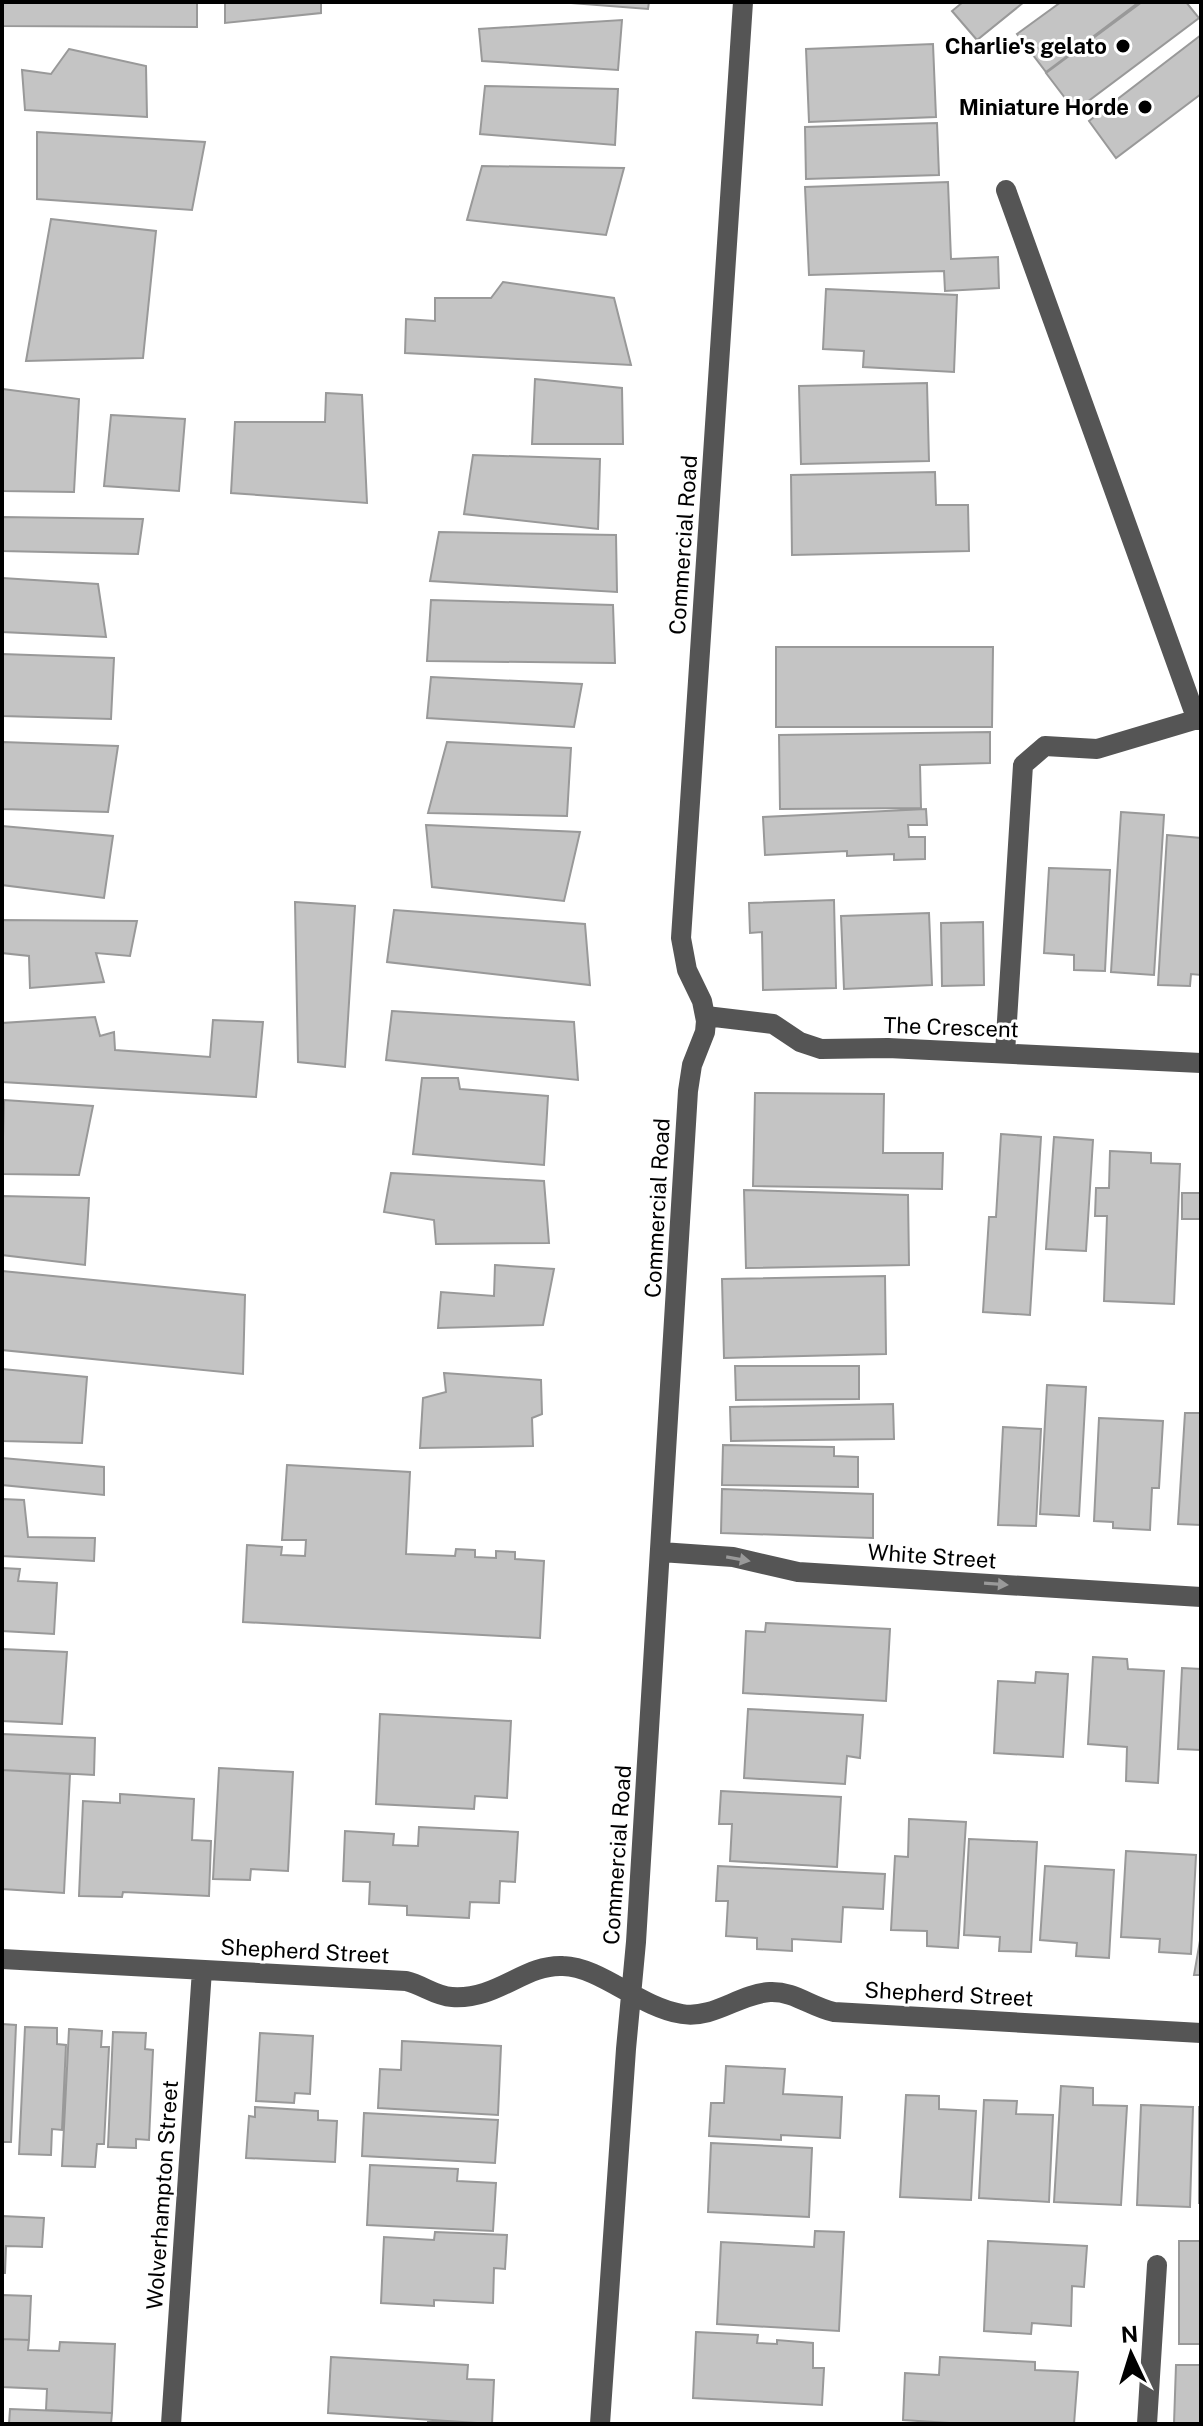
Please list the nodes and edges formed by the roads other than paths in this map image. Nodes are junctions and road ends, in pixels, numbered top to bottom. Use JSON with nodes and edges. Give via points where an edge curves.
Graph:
{"nodes":[{"id":1,"x":743,"y":2,"type":"edge"},
{"id":2,"x":1006,"y":190,"type":"dead end"},
{"id":3,"x":1199,"y":719,"type":"edge"},
{"id":4,"x":706,"y":1016,"type":"junction"},
{"id":5,"x":1005,"y":1053,"type":"junction"},
{"id":6,"x":1201,"y":1063,"type":"edge"},
{"id":7,"x":661,"y":1552,"type":"junction"},
{"id":8,"x":1201,"y":1597,"type":"edge"},
{"id":9,"x":2,"y":1959,"type":"edge"},
{"id":10,"x":202,"y":1970,"type":"junction"},
{"id":11,"x":630,"y":1995,"type":"junction"},
{"id":12,"x":1201,"y":2033,"type":"edge"},
{"id":13,"x":1157,"y":2265,"type":"dead end"},
{"id":14,"x":171,"y":2424,"type":"edge"},
{"id":15,"x":600,"y":2424,"type":"edge"},
{"id":16,"x":1147,"y":2424,"type":"edge"}],
"edges":[{"from":1,"to":4,"type":"street","name":"Commercial Road","via":[[681,938],[687,970]]},
{"from":2,"to":3,"type":"street"},
{"from":3,"to":5,"type":"street","via":[[1097,749],[1045,746],[1023,765]]},
{"from":4,"to":5,"type":"street","name":"The Crescent","via":[[773,1024],[821,1049]]},
{"from":4,"to":7,"type":"street","name":"Commercial Road","via":[[688,1091]]},
{"from":5,"to":6,"type":"street","name":"The Crescent"},
{"from":7,"to":8,"type":"street","name":"White Street","one_way":true,"via":[[733,1557],[798,1572]]},
{"from":7,"to":11,"type":"street","name":"Commercial Road"},
{"from":9,"to":10,"type":"street","name":"Shepherd Street"},
{"from":10,"to":11,"type":"street","name":"Shepherd Street","via":[[406,1981],[445,1996],[465,1997],[559,1965],[588,1971]]},
{"from":10,"to":14,"type":"street","name":"Wolverhampton Street"},
{"from":11,"to":12,"type":"street","name":"Shepherd Street","via":[[690,2014],[778,1992],[834,2012]]},
{"from":11,"to":15,"type":"street","name":"Commercial Road"},
{"from":13,"to":16,"type":"street"}]}
